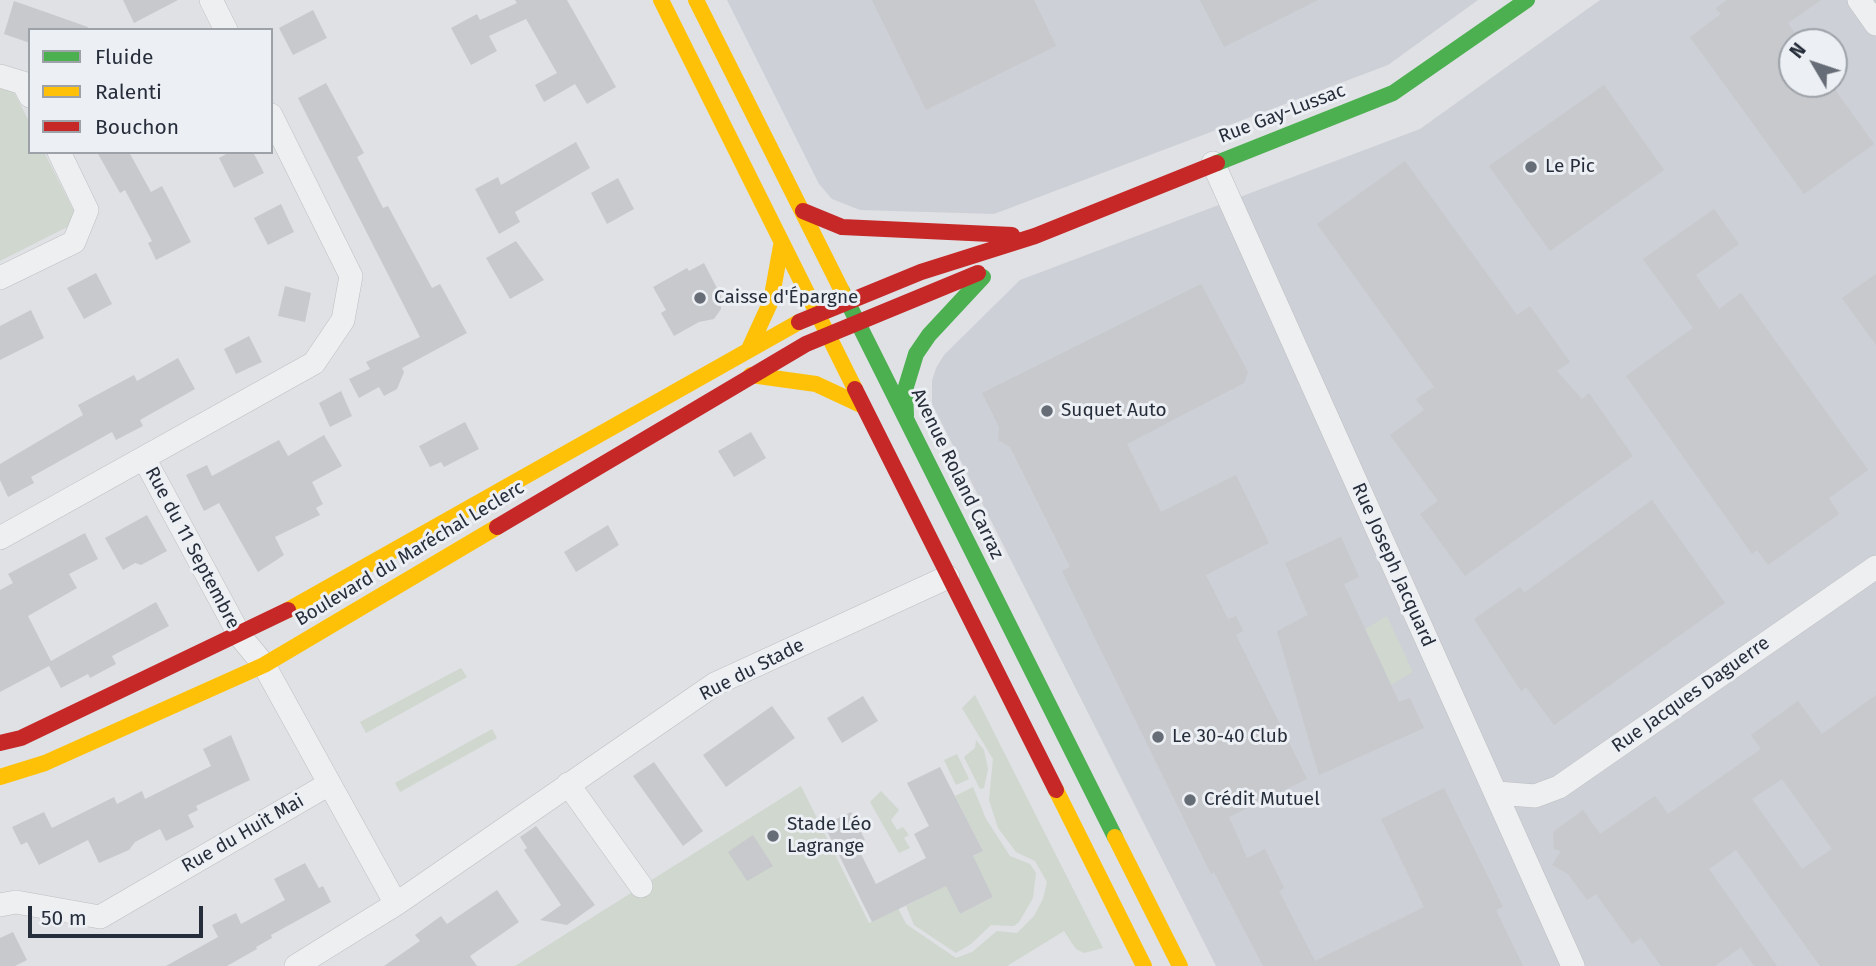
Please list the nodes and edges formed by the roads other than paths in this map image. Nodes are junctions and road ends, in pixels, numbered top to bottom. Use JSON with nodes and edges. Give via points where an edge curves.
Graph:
{"nodes":[{"id":1,"x":211,"y":0,"type":"edge"},
{"id":2,"x":661,"y":0,"type":"edge"},
{"id":3,"x":696,"y":0,"type":"edge"},
{"id":4,"x":1527,"y":0,"type":"edge"},
{"id":5,"x":1859,"y":0,"type":"edge"},
{"id":6,"x":1876,"y":24,"type":"edge"},
{"id":7,"x":225,"y":28,"type":"edge"},
{"id":8,"x":0,"y":76,"type":"edge"},
{"id":9,"x":28,"y":92,"type":"edge"},
{"id":10,"x":273,"y":120,"type":"edge"},
{"id":11,"x":60,"y":154,"type":"edge"},
{"id":12,"x":1213,"y":163,"type":"junction"},
{"id":13,"x":803,"y":211,"type":"junction"},
{"id":14,"x":1035,"y":236,"type":"junction"},
{"id":15,"x":782,"y":246,"type":"junction"},
{"id":16,"x":993,"y":267,"type":"junction"},
{"id":17,"x":0,"y":278,"type":"edge"},
{"id":18,"x":848,"y":299,"type":"junction"},
{"id":19,"x":815,"y":313,"type":"junction"},
{"id":20,"x":859,"y":320,"type":"junction"},
{"id":21,"x":826,"y":334,"type":"junction"},
{"id":22,"x":749,"y":349,"type":"junction"},
{"id":23,"x":751,"y":375,"type":"junction"},
{"id":24,"x":861,"y":405,"type":"junction"},
{"id":25,"x":906,"y":416,"type":"junction"},
{"id":26,"x":145,"y":460,"type":"junction"},
{"id":27,"x":0,"y":538,"type":"edge"},
{"id":28,"x":1876,"y":567,"type":"edge"},
{"id":29,"x":948,"y":577,"type":"junction"},
{"id":30,"x":240,"y":636,"type":"junction"},
{"id":31,"x":264,"y":666,"type":"junction"},
{"id":32,"x":0,"y":743,"type":"edge"},
{"id":33,"x":0,"y":777,"type":"edge"},
{"id":34,"x":329,"y":784,"type":"junction"},
{"id":35,"x":568,"y":784,"type":"junction"},
{"id":36,"x":1497,"y":793,"type":"junction"},
{"id":37,"x":641,"y":886,"type":"dead end"},
{"id":38,"x":396,"y":904,"type":"junction"},
{"id":39,"x":0,"y":905,"type":"edge"},
{"id":40,"x":296,"y":966,"type":"edge"},
{"id":41,"x":1144,"y":966,"type":"edge"},
{"id":42,"x":1180,"y":966,"type":"edge"},
{"id":43,"x":1573,"y":966,"type":"edge"}],
"edges":[{"from":1,"to":7,"type":"street"},
{"from":2,"to":15,"type":"main road"},
{"from":3,"to":13,"type":"main road","name":"Avenue Roland Carraz"},
{"from":4,"to":12,"type":"main road","name":"Rue Gay-Lussac","via":[[1393,93]]},
{"from":5,"to":6,"type":"street"},
{"from":8,"to":9,"type":"street","via":[[23,83]]},
{"from":10,"to":26,"type":"street","name":"Rue du 11 Septembre","via":[[351,275],[343,320],[314,363]]},
{"from":11,"to":17,"type":"street","via":[[87,210],[74,242]]},
{"from":12,"to":14,"type":"main road","name":"Rue Gay-Lussac"},
{"from":12,"to":36,"type":"street","name":"Rue Joseph Jacquard"},
{"from":13,"to":14,"type":"main road","via":[[842,227]]},
{"from":13,"to":18,"type":"main road","name":"Avenue Roland Carraz"},
{"from":14,"to":16,"type":"main road","name":"Rue Gay-Lussac"},
{"from":14,"to":18,"type":"main road","name":"Rue Gay-Lussac"},
{"from":15,"to":19,"type":"main road"},
{"from":15,"to":22,"type":"main road","via":[[771,301]]},
{"from":16,"to":20,"type":"main road","name":"Rue Gay-Lussac"},
{"from":16,"to":25,"type":"main road","via":[[916,354],[905,390]]},
{"from":18,"to":19,"type":"main road","name":"Rue Gay-Lussac"},
{"from":18,"to":20,"type":"main road","name":"Avenue Roland Carraz"},
{"from":19,"to":21,"type":"main road"},
{"from":19,"to":22,"type":"main road","name":"Boulevard du Maréchal Leclerc"},
{"from":20,"to":21,"type":"main road","name":"Rue Gay-Lussac"},
{"from":20,"to":25,"type":"main road","name":"Avenue Roland Carraz"},
{"from":21,"to":23,"type":"main road","name":"Boulevard du Maréchal Leclerc"},
{"from":21,"to":24,"type":"main road"},
{"from":22,"to":30,"type":"main road","name":"Boulevard du Maréchal Leclerc"},
{"from":23,"to":24,"type":"main road","via":[[816,384]]},
{"from":23,"to":31,"type":"main road","name":"Boulevard du Maréchal Leclerc"},
{"from":24,"to":29,"type":"main road"},
{"from":25,"to":42,"type":"main road","name":"Avenue Roland Carraz"},
{"from":26,"to":27,"type":"street","name":"Rue du 11 Septembre"},
{"from":26,"to":30,"type":"street","name":"Rue du 11 Septembre"},
{"from":28,"to":36,"type":"street","name":"Rue Jacques Daguerre","via":[[1559,787],[1535,796]]},
{"from":29,"to":35,"type":"street","name":"Rue du Stade","via":[[715,684]]},
{"from":29,"to":41,"type":"main road"},
{"from":30,"to":31,"type":"street"},
{"from":30,"to":32,"type":"main road","name":"Boulevard du Maréchal Leclerc"},
{"from":31,"to":33,"type":"main road","name":"Boulevard du Maréchal Leclerc","via":[[45,763]]},
{"from":31,"to":34,"type":"street"},
{"from":34,"to":38,"type":"street"},
{"from":34,"to":39,"type":"street","name":"Rue du Huit Mai","via":[[100,917],[16,902]]},
{"from":35,"to":37,"type":"street"},
{"from":35,"to":38,"type":"street","name":"Rue du Stade"},
{"from":36,"to":43,"type":"street","name":"Rue Joseph Jacquard"},
{"from":38,"to":40,"type":"street","name":"Rue du Stade"}]}
